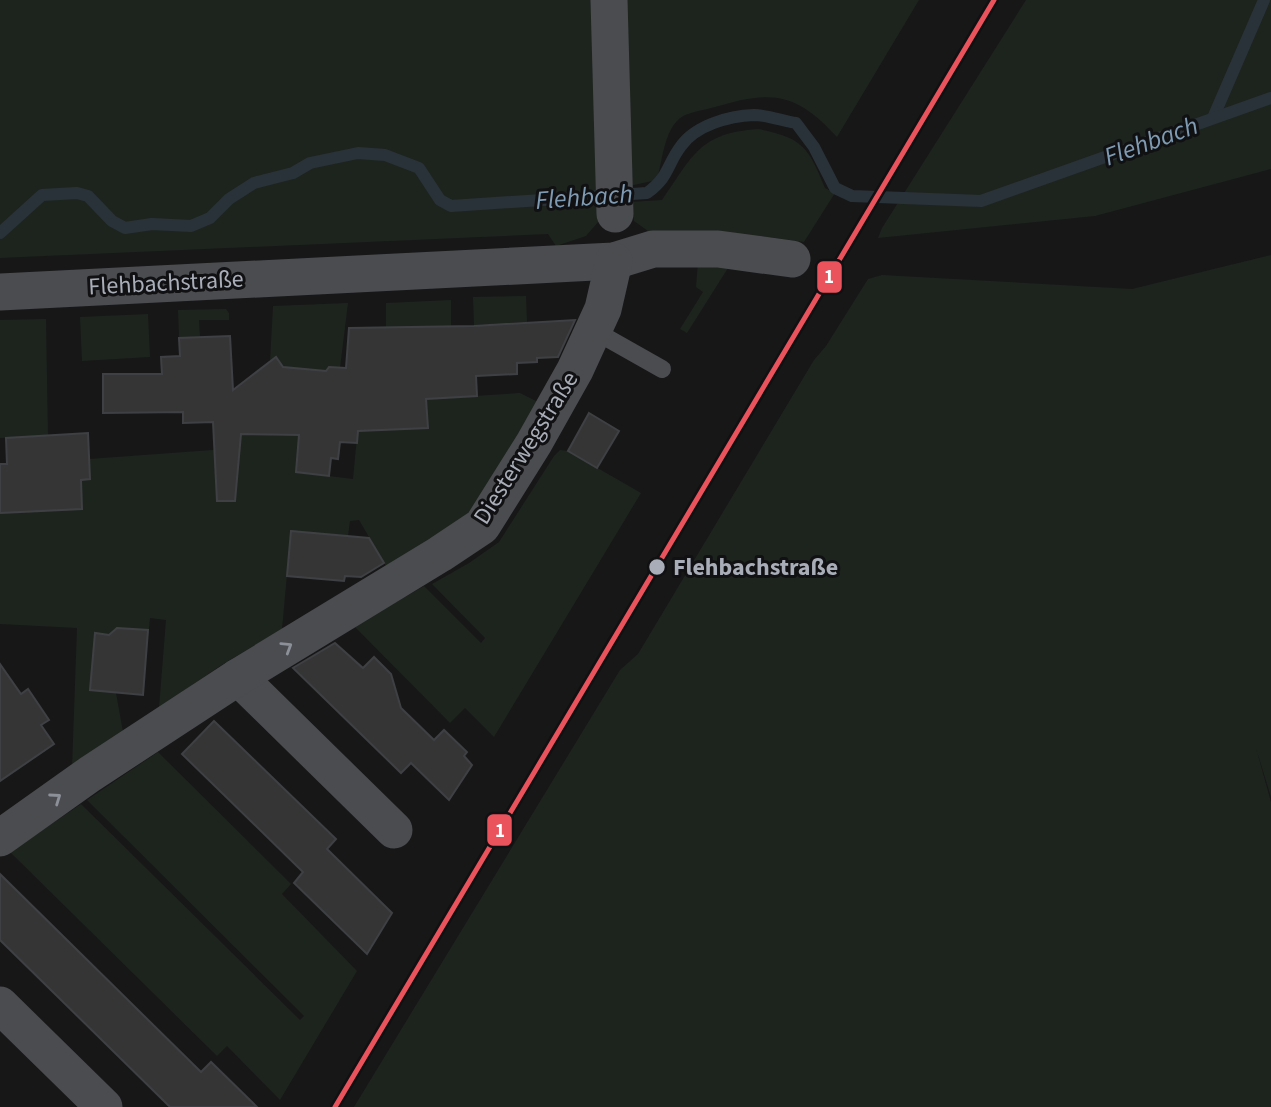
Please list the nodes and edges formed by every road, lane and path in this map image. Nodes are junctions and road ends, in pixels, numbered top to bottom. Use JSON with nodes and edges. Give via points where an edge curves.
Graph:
{"nodes":[{"id":1,"x":609,"y":0,"type":"edge"},
{"id":2,"x":615,"y":199,"type":"dead end"},
{"id":3,"x":792,"y":259,"type":"dead end"},
{"id":4,"x":614,"y":261,"type":"junction"},
{"id":5,"x":0,"y":292,"type":"edge"},
{"id":6,"x":593,"y":330,"type":"junction"},
{"id":7,"x":662,"y":369,"type":"dead end"},
{"id":8,"x":238,"y":677,"type":"junction"},
{"id":9,"x":394,"y":830,"type":"dead end"},
{"id":10,"x":0,"y":838,"type":"edge"},
{"id":11,"x":0,"y":1005,"type":"edge"},
{"id":12,"x":104,"y":1107,"type":"edge"}],
"edges":[{"from":1,"to":2,"type":"street"},
{"from":3,"to":4,"type":"street","name":"Flehbachstraße","via":[[718,249],[653,249]]},
{"from":4,"to":5,"type":"street","name":"Flehbachstraße"},
{"from":4,"to":6,"type":"street","name":"Diesterwegstraße"},
{"from":6,"to":7,"type":"lane"},
{"from":8,"to":6,"type":"street","name":"Diesterwegstraße","one_way":true,"via":[[482,526],[534,443]]},
{"from":8,"to":9,"type":"street"},
{"from":10,"to":8,"type":"street","name":"Diesterwegstraße","one_way":true},
{"from":11,"to":12,"type":"street"}]}
